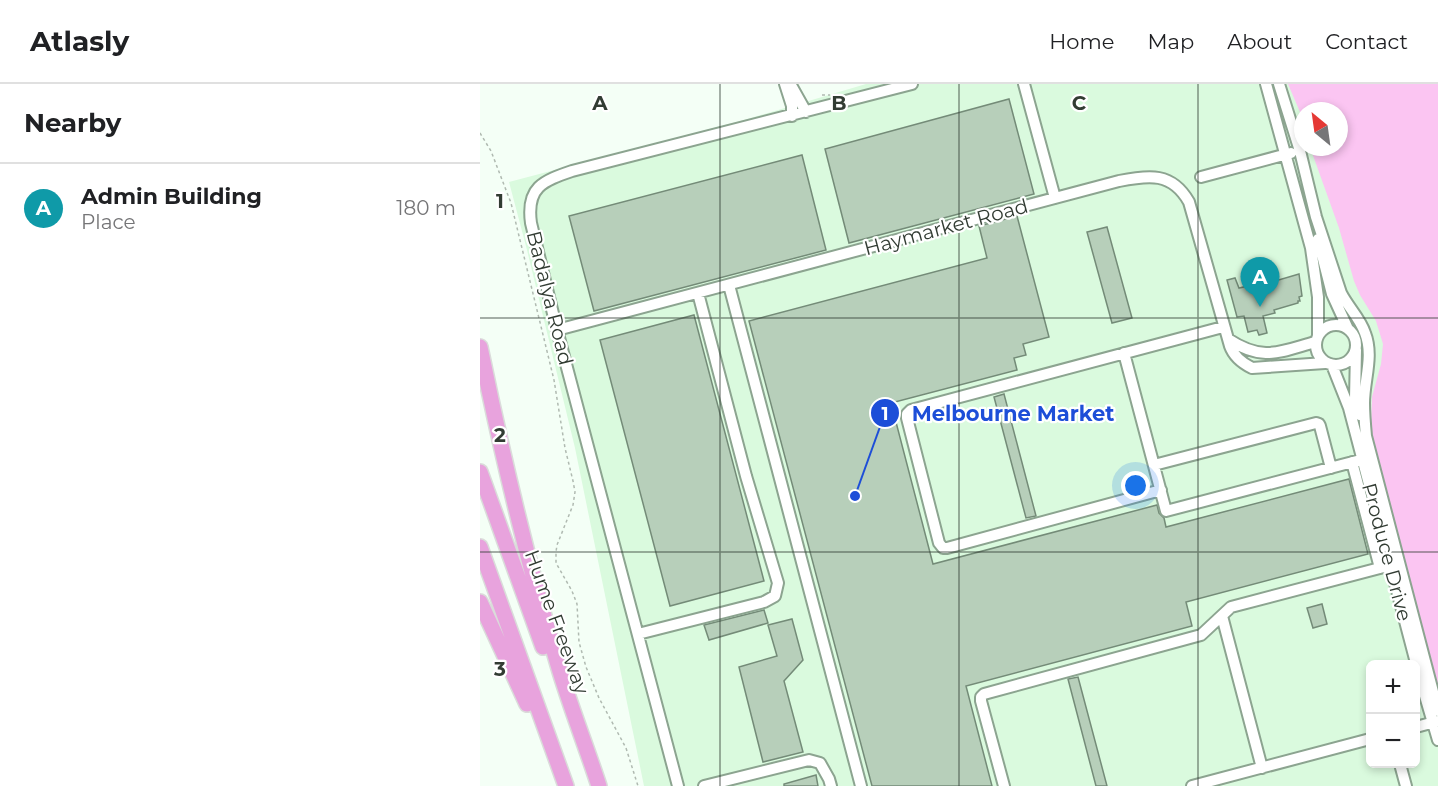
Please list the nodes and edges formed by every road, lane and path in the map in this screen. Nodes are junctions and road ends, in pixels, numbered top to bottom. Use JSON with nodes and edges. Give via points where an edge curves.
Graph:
{"nodes":[{"id":1,"x":785,"y":84,"type":"edge"},
{"id":2,"x":791,"y":84,"type":"edge"},
{"id":3,"x":912,"y":84,"type":"edge"},
{"id":4,"x":1024,"y":84,"type":"edge"},
{"id":5,"x":1266,"y":84,"type":"edge"},
{"id":6,"x":1279,"y":84,"type":"edge"},
{"id":7,"x":806,"y":112,"type":"junction"},
{"id":8,"x":792,"y":116,"type":"junction"},
{"id":9,"x":1294,"y":132,"type":"edge"},
{"id":10,"x":480,"y":134,"type":"edge"},
{"id":11,"x":1294,"y":153,"type":"edge"},
{"id":12,"x":1285,"y":155,"type":"junction"},
{"id":13,"x":1301,"y":156,"type":"edge"},
{"id":14,"x":1201,"y":177,"type":"dead end"},
{"id":15,"x":1055,"y":198,"type":"junction"},
{"id":16,"x":1316,"y":217,"type":"junction"},
{"id":17,"x":729,"y":285,"type":"junction"},
{"id":18,"x":698,"y":293,"type":"junction"},
{"id":19,"x":1223,"y":327,"type":"junction"},
{"id":20,"x":1348,"y":329,"type":"junction"},
{"id":21,"x":557,"y":330,"type":"junction"},
{"id":22,"x":1316,"y":338,"type":"junction"},
{"id":23,"x":1228,"y":339,"type":"junction"},
{"id":24,"x":480,"y":347,"type":"edge"},
{"id":25,"x":1356,"y":347,"type":"junction"},
{"id":26,"x":1124,"y":353,"type":"junction"},
{"id":27,"x":1328,"y":364,"type":"junction"},
{"id":28,"x":1365,"y":436,"type":"junction"},
{"id":29,"x":1362,"y":460,"type":"junction"},
{"id":30,"x":1155,"y":465,"type":"junction"},
{"id":31,"x":1331,"y":468,"type":"junction"},
{"id":32,"x":480,"y":472,"type":"edge"},
{"id":33,"x":1161,"y":490,"type":"junction"},
{"id":34,"x":480,"y":547,"type":"edge"},
{"id":35,"x":1390,"y":565,"type":"junction"},
{"id":36,"x":480,"y":602,"type":"edge"},
{"id":37,"x":1222,"y":616,"type":"junction"},
{"id":38,"x":638,"y":634,"type":"junction"},
{"id":39,"x":1438,"y":711,"type":"edge"},
{"id":40,"x":1435,"y":722,"type":"edge"},
{"id":41,"x":1420,"y":726,"type":"edge"},
{"id":42,"x":1366,"y":740,"type":"edge"},
{"id":43,"x":1438,"y":740,"type":"edge"},
{"id":44,"x":1262,"y":768,"type":"junction"},
{"id":45,"x":1401,"y":768,"type":"edge"},
{"id":46,"x":566,"y":786,"type":"edge"},
{"id":47,"x":594,"y":786,"type":"edge"},
{"id":48,"x":599,"y":786,"type":"edge"},
{"id":49,"x":638,"y":786,"type":"edge"},
{"id":50,"x":678,"y":786,"type":"edge"},
{"id":51,"x":704,"y":786,"type":"edge"},
{"id":52,"x":831,"y":786,"type":"edge"},
{"id":53,"x":861,"y":786,"type":"edge"},
{"id":54,"x":1004,"y":786,"type":"edge"},
{"id":55,"x":1192,"y":786,"type":"edge"},
{"id":56,"x":1406,"y":786,"type":"edge"}],
"edges":[{"from":1,"to":8,"type":"lane"},
{"from":2,"to":7,"type":"lane"},
{"from":3,"to":7,"type":"lane","name":"Badalya Road"},
{"from":4,"to":15,"type":"lane"},
{"from":5,"to":12,"type":"lane"},
{"from":6,"to":9,"type":"lane","name":"Produce Drive"},
{"from":7,"to":8,"type":"lane","name":"Badalya Road"},
{"from":8,"to":21,"type":"lane","name":"Badalya Road","via":[[572,171],[539,186],[530,214]]},
{"from":10,"to":49,"type":"path","via":[[491,151],[513,212],[554,380],[575,492],[557,545],[556,563],[575,598],[579,642],[591,682],[626,748]]},
{"from":11,"to":12,"type":"lane"},
{"from":12,"to":14,"type":"lane"},
{"from":12,"to":22,"type":"lane","via":[[1311,248],[1318,297]]},
{"from":13,"to":16,"type":"lane","name":"Produce Drive"},
{"from":15,"to":17,"type":"lane","name":"Haymarket Road"},
{"from":15,"to":19,"type":"lane","name":"Haymarket Road","via":[[1133,178],[1162,178],[1175,184],[1192,210]]},
{"from":16,"to":20,"type":"lane","name":"Produce Drive","via":[[1329,284]]},
{"from":16,"to":28,"type":"lane","name":"Produce Drive","via":[[1341,293],[1366,335]]},
{"from":17,"to":18,"type":"lane","name":"Haymarket Road"},
{"from":17,"to":53,"type":"lane"},
{"from":18,"to":21,"type":"lane","name":"Haymarket Road"},
{"from":18,"to":38,"type":"lane","via":[[778,583],[775,596],[764,602]]},
{"from":19,"to":23,"type":"lane","name":"Haymarket Road"},
{"from":19,"to":26,"type":"lane"},
{"from":20,"to":22,"type":"lane","via":[[1335,324],[1322,329]]},
{"from":20,"to":25,"type":"lane"},
{"from":21,"to":38,"type":"lane","name":"Badalya Road"},
{"from":22,"to":23,"type":"lane","via":[[1282,351],[1263,353],[1241,348]]},
{"from":22,"to":27,"type":"lane","via":[[1317,354]]},
{"from":23,"to":27,"type":"lane","name":"Haymarket Road","via":[[1241,363],[1252,369]]},
{"from":24,"to":48,"type":"highway","via":[[526,552],[559,668]]},
{"from":25,"to":27,"type":"lane","via":[[1350,359],[1339,366]]},
{"from":25,"to":28,"type":"lane","name":"Produce Drive","via":[[1355,399]]},
{"from":26,"to":30,"type":"lane"},
{"from":26,"to":33,"type":"lane","via":[[908,412],[937,534],[940,545],[947,548]]},
{"from":27,"to":29,"type":"lane","name":"Produce Drive","via":[[1349,408]]},
{"from":28,"to":29,"type":"lane","name":"Produce Drive"},
{"from":29,"to":31,"type":"lane"},
{"from":29,"to":35,"type":"lane","name":"Produce Drive"},
{"from":29,"to":35,"type":"lane"},
{"from":30,"to":31,"type":"lane","via":[[1316,423]]},
{"from":30,"to":33,"type":"lane"},
{"from":31,"to":33,"type":"lane","via":[[1166,511]]},
{"from":32,"to":47,"type":"highway","name":"Hume Freeway"},
{"from":34,"to":46,"type":"highway"},
{"from":35,"to":37,"type":"lane","via":[[1231,607]]},
{"from":35,"to":39,"type":"lane","name":"Produce Drive"},
{"from":35,"to":40,"type":"lane","name":"Produce Drive"},
{"from":36,"to":46,"type":"highway"},
{"from":37,"to":44,"type":"lane"},
{"from":37,"to":54,"type":"lane","via":[[1201,635],[983,694],[981,701]]},
{"from":38,"to":50,"type":"lane","name":"Badalya Road"},
{"from":40,"to":41,"type":"lane"},
{"from":40,"to":43,"type":"lane","name":"Produce Drive"},
{"from":42,"to":44,"type":"lane"},
{"from":44,"to":55,"type":"lane"},
{"from":45,"to":56,"type":"lane"},
{"from":51,"to":52,"type":"lane","via":[[809,760],[820,763]]}]}
